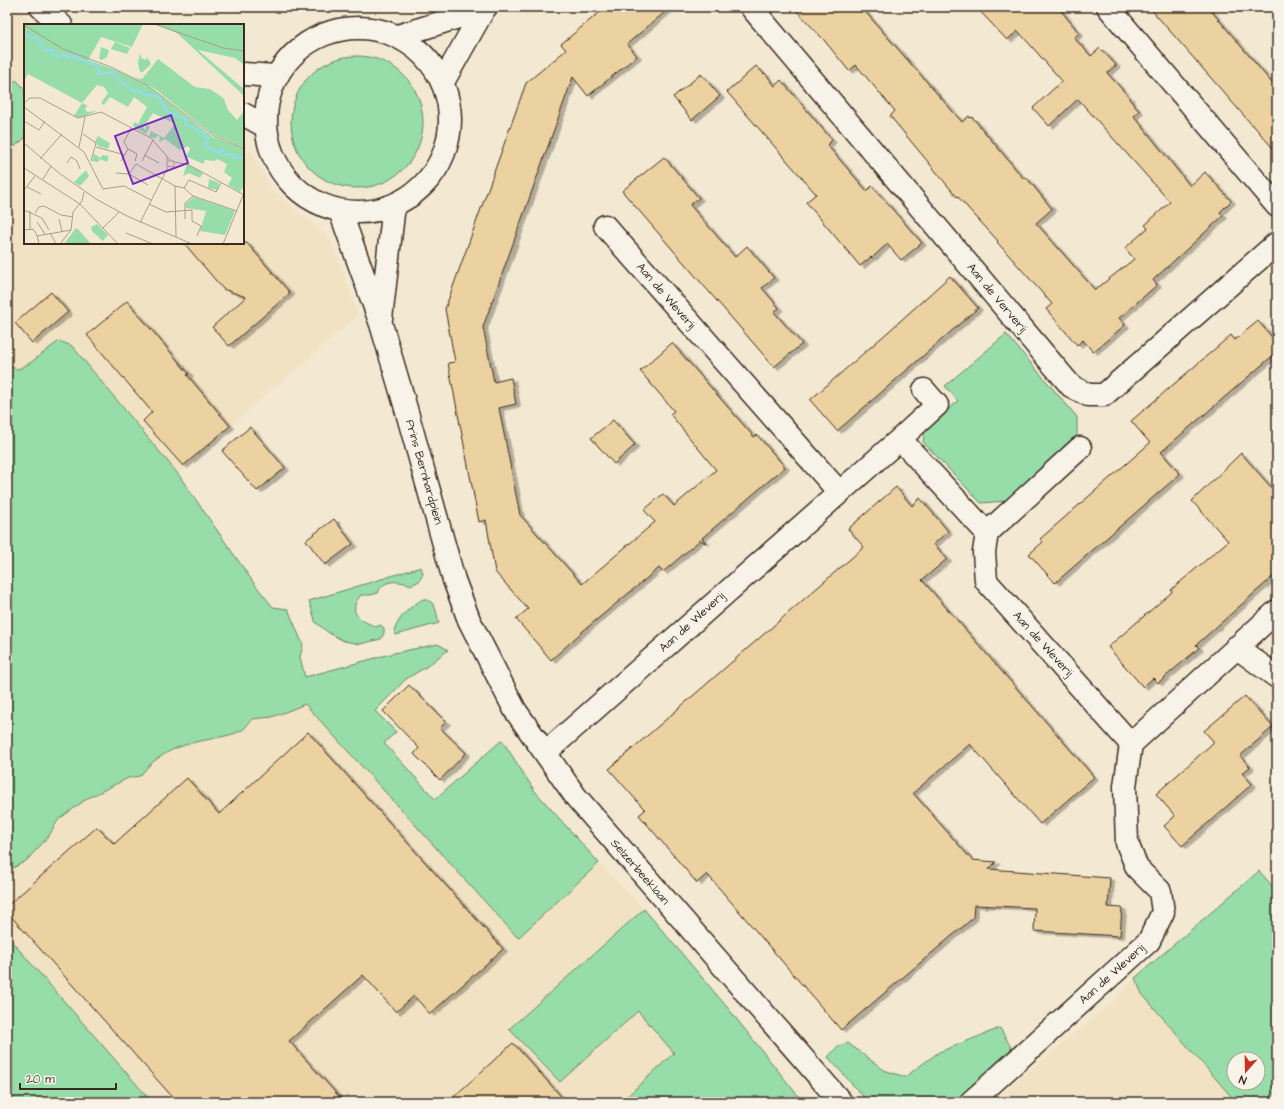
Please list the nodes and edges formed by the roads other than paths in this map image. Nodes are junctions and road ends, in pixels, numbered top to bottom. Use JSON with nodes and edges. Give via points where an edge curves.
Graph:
{"nodes":[{"id":1,"x":41,"y":7,"type":"edge"},
{"id":2,"x":751,"y":7,"type":"edge"},
{"id":3,"x":1108,"y":7,"type":"edge"},
{"id":4,"x":485,"y":8,"type":"edge"},
{"id":5,"x":60,"y":24,"type":"edge"},
{"id":6,"x":398,"y":36,"type":"junction"},
{"id":7,"x":244,"y":74,"type":"edge"},
{"id":8,"x":276,"y":76,"type":"junction"},
{"id":9,"x":443,"y":82,"type":"junction"},
{"id":10,"x":244,"y":115,"type":"edge"},
{"id":11,"x":265,"y":126,"type":"junction"},
{"id":12,"x":394,"y":205,"type":"junction"},
{"id":13,"x":1277,"y":206,"type":"edge"},
{"id":14,"x":340,"y":211,"type":"junction"},
{"id":15,"x":604,"y":226,"type":"dead end"},
{"id":16,"x":1277,"y":243,"type":"edge"},
{"id":17,"x":380,"y":324,"type":"junction"},
{"id":18,"x":924,"y":390,"type":"dead end"},
{"id":19,"x":900,"y":439,"type":"junction"},
{"id":20,"x":1080,"y":448,"type":"dead end"},
{"id":21,"x":839,"y":492,"type":"junction"},
{"id":22,"x":987,"y":533,"type":"junction"},
{"id":23,"x":1277,"y":611,"type":"edge"},
{"id":24,"x":469,"y":620,"type":"joint"},
{"id":25,"x":1236,"y":647,"type":"junction"},
{"id":26,"x":1277,"y":677,"type":"edge"},
{"id":27,"x":1131,"y":744,"type":"junction"},
{"id":28,"x":545,"y":753,"type":"junction"},
{"id":29,"x":841,"y":1102,"type":"edge"},
{"id":30,"x":971,"y":1102,"type":"edge"}],
"edges":[{"from":1,"to":5,"type":"street"},
{"from":2,"to":16,"type":"street","name":"Aan de Ververij","via":[[1071,386],[1088,395],[1104,395]]},
{"from":3,"to":13,"type":"street"},
{"from":4,"to":6,"type":"street"},
{"from":4,"to":9,"type":"street"},
{"from":6,"to":8,"type":"street","via":[[365,27],[331,31],[300,47]]},
{"from":6,"to":9,"type":"street","via":[[425,55]]},
{"from":7,"to":8,"type":"street"},
{"from":8,"to":11,"type":"street","via":[[267,100]]},
{"from":9,"to":12,"type":"street","via":[[450,104],[451,127],[446,149],[437,169],[423,186]]},
{"from":10,"to":11,"type":"street"},
{"from":11,"to":14,"type":"street","via":[[272,156],[288,181],[312,200]]},
{"from":12,"to":14,"type":"street","via":[[367,212]]},
{"from":12,"to":17,"type":"street","name":"Prins Bernhardplein"},
{"from":14,"to":17,"type":"street","name":"Prins Bernhardplein"},
{"from":15,"to":21,"type":"street","name":"Aan de Weverij"},
{"from":17,"to":24,"type":"street","name":"Prins Bernhardplein","via":[[454,580]]},
{"from":18,"to":19,"type":"street","name":"Aan de Weverij","via":[[937,405]]},
{"from":19,"to":21,"type":"street","name":"Aan de Weverij"},
{"from":19,"to":22,"type":"street"},
{"from":20,"to":22,"type":"street"},
{"from":21,"to":28,"type":"street","name":"Aan de Weverij"},
{"from":22,"to":27,"type":"street","name":"Aan de Weverij","via":[[984,552],[986,580]]},
{"from":23,"to":25,"type":"street"},
{"from":24,"to":28,"type":"street","name":"Selzerbeeklaan","via":[[515,710]]},
{"from":25,"to":26,"type":"street"},
{"from":25,"to":27,"type":"street"},
{"from":27,"to":30,"type":"street","name":"Aan de Weverij","via":[[1125,786],[1127,843],[1137,868],[1160,891],[1163,912],[1149,941]]},
{"from":28,"to":29,"type":"street","name":"Selzerbeeklaan","via":[[576,797]]}]}
